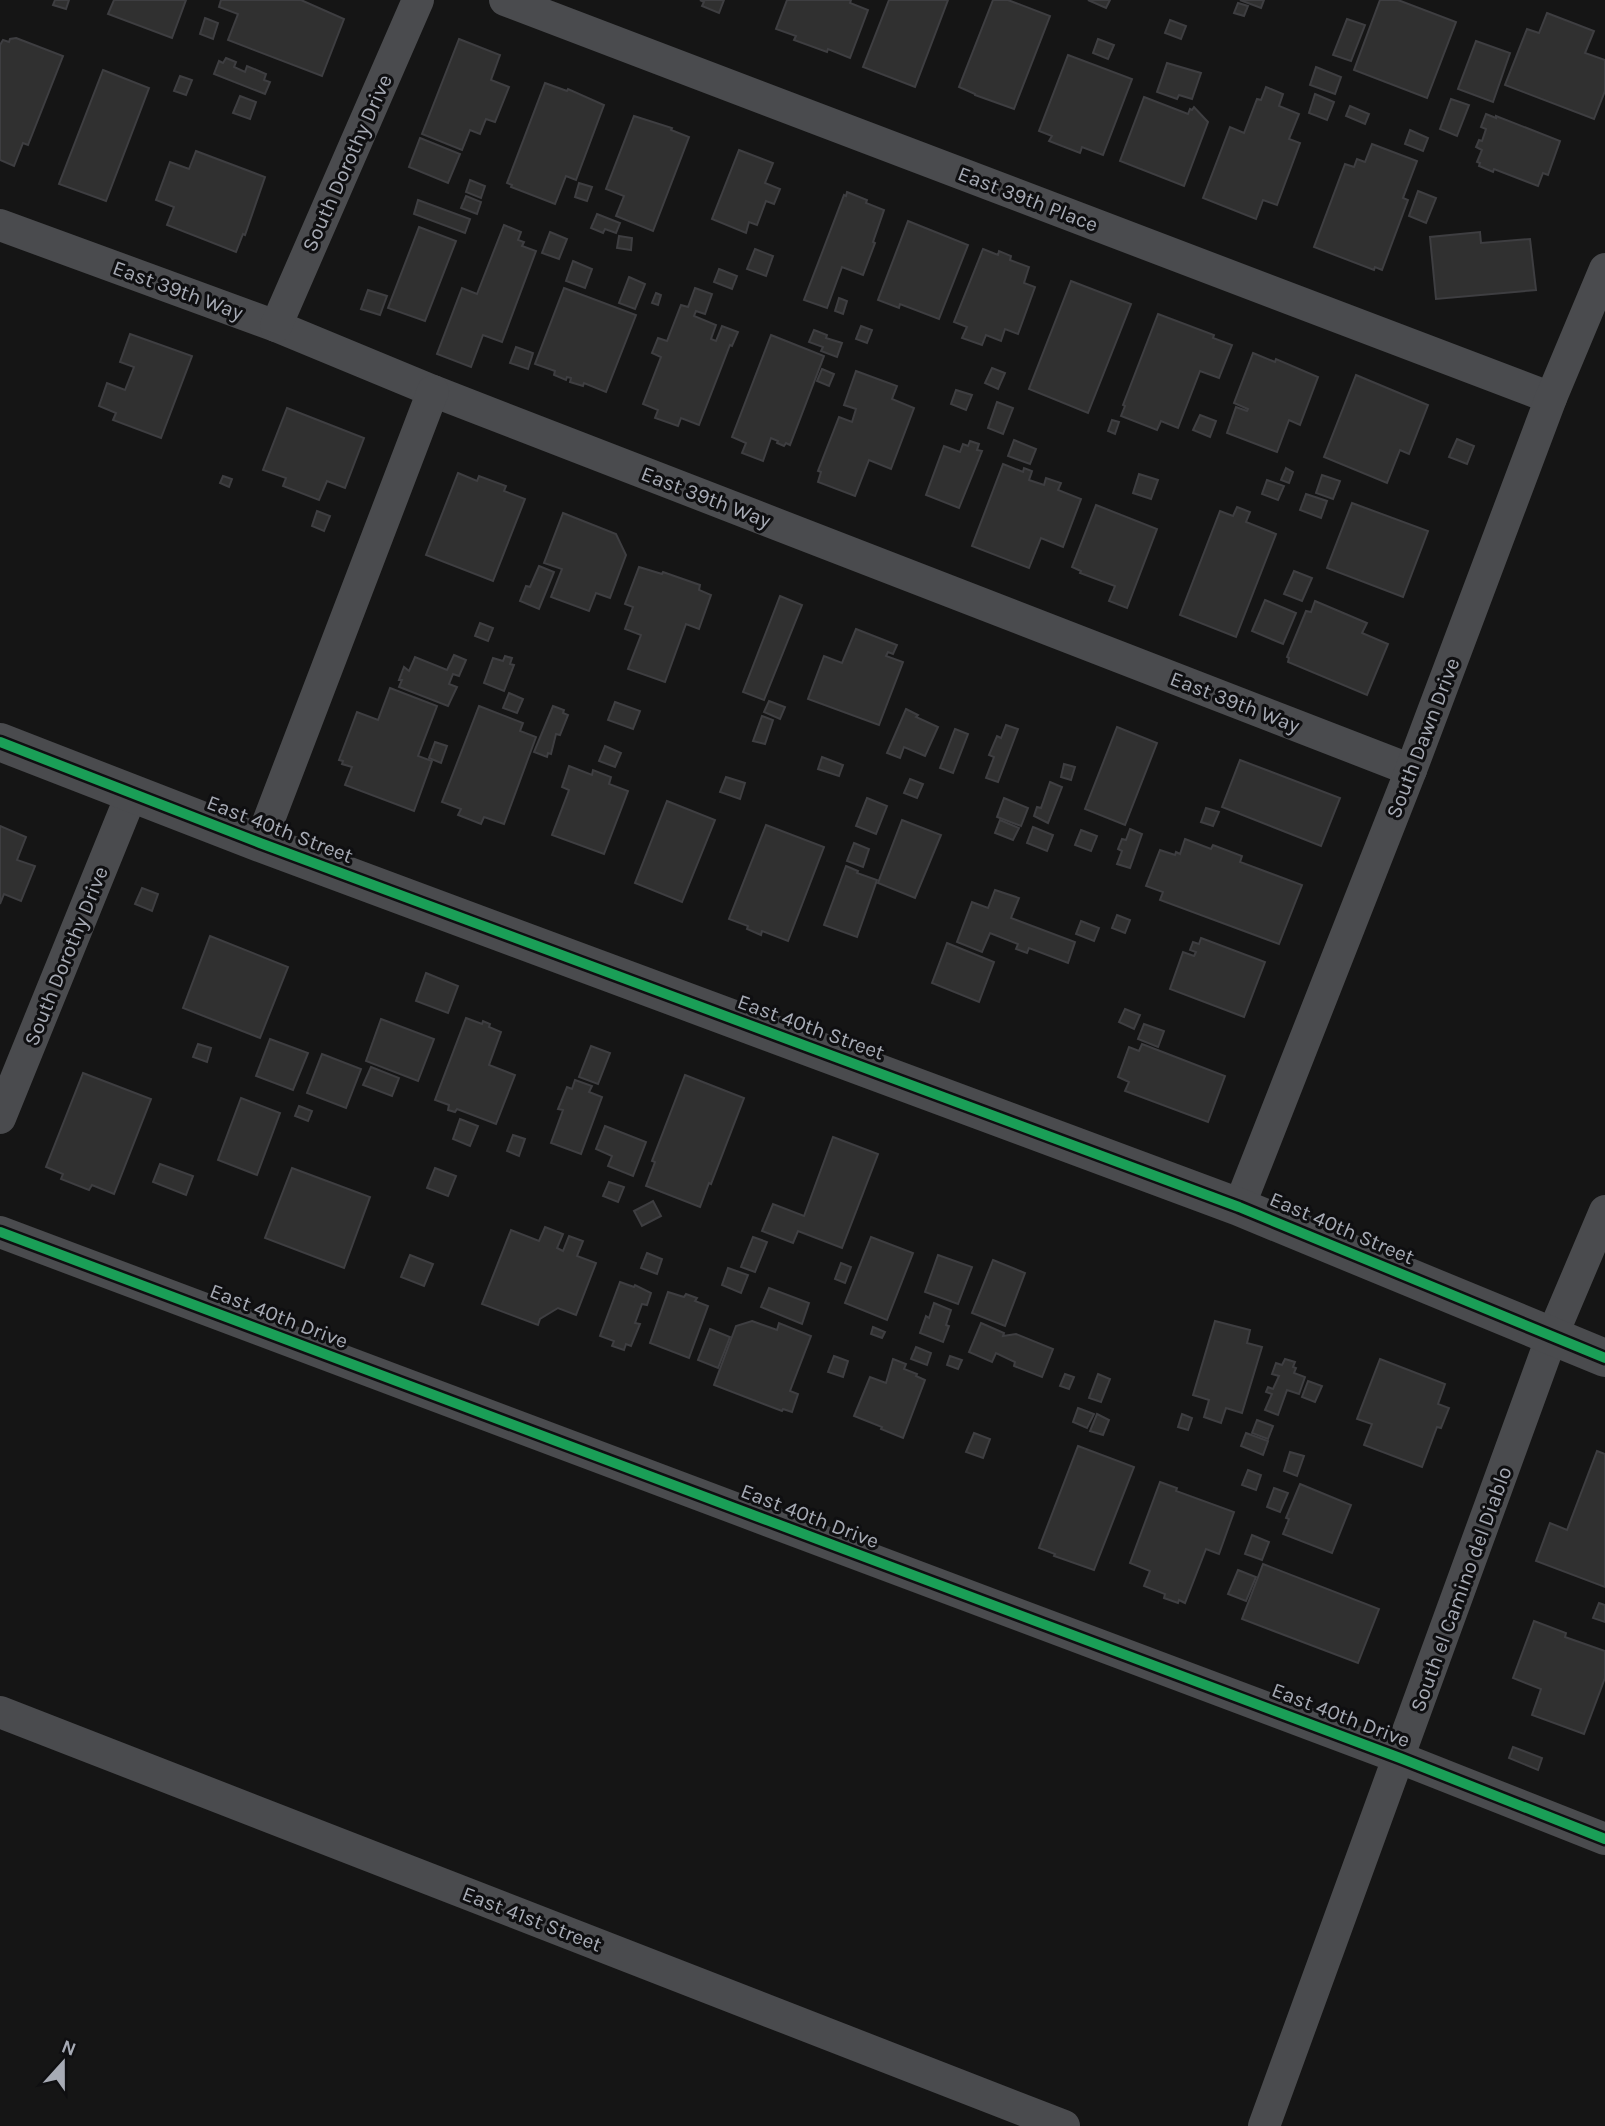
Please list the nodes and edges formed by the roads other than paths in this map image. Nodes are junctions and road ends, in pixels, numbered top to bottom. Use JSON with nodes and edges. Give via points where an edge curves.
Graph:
{"nodes":[{"id":1,"x":418,"y":0,"type":"edge"},
{"id":2,"x":505,"y":0,"type":"edge"},
{"id":3,"x":0,"y":225,"type":"edge"},
{"id":4,"x":1605,"y":269,"type":"edge"},
{"id":5,"x":276,"y":326,"type":"junction"},
{"id":6,"x":433,"y":391,"type":"junction"},
{"id":7,"x":1551,"y":398,"type":"junction"},
{"id":8,"x":0,"y":742,"type":"edge"},
{"id":9,"x":1412,"y":771,"type":"junction"},
{"id":10,"x":132,"y":793,"type":"junction"},
{"id":11,"x":260,"y":843,"type":"junction"},
{"id":12,"x":0,"y":1118,"type":"edge"},
{"id":13,"x":1239,"y":1207,"type":"junction"},
{"id":14,"x":1605,"y":1211,"type":"edge"},
{"id":15,"x":0,"y":1232,"type":"edge"},
{"id":16,"x":1552,"y":1336,"type":"junction"},
{"id":17,"x":1605,"y":1358,"type":"edge"},
{"id":18,"x":0,"y":1712,"type":"edge"},
{"id":19,"x":1400,"y":1758,"type":"junction"},
{"id":20,"x":1605,"y":1839,"type":"edge"},
{"id":21,"x":1064,"y":2126,"type":"edge"},
{"id":22,"x":1264,"y":2126,"type":"edge"}],
"edges":[{"from":1,"to":5,"type":"street","name":"South Dorothy Drive"},
{"from":2,"to":7,"type":"street","name":"East 39th Place"},
{"from":3,"to":5,"type":"street","name":"East 39th Way"},
{"from":4,"to":7,"type":"street","name":"South Dawn Drive"},
{"from":5,"to":6,"type":"street","name":"East 39th Way"},
{"from":6,"to":9,"type":"street","name":"East 39th Way"},
{"from":6,"to":11,"type":"street"},
{"from":7,"to":9,"type":"street","name":"South Dawn Drive"},
{"from":8,"to":10,"type":"street","name":"East 40th Street"},
{"from":9,"to":13,"type":"street","name":"South Dawn Drive"},
{"from":10,"to":11,"type":"street","name":"East 40th Street"},
{"from":10,"to":12,"type":"street","name":"South Dorothy Drive"},
{"from":11,"to":13,"type":"street","name":"East 40th Street"},
{"from":13,"to":16,"type":"street","name":"East 40th Street"},
{"from":14,"to":16,"type":"street","name":"South el Camino del Diablo"},
{"from":15,"to":19,"type":"street","name":"East 40th Drive"},
{"from":16,"to":17,"type":"street","name":"East 40th Street"},
{"from":16,"to":19,"type":"street","name":"South el Camino del Diablo"},
{"from":18,"to":21,"type":"street","name":"East 41st Street"},
{"from":19,"to":20,"type":"street","name":"East 40th Drive"},
{"from":19,"to":22,"type":"street","name":"South el Camino del Diablo"}]}
